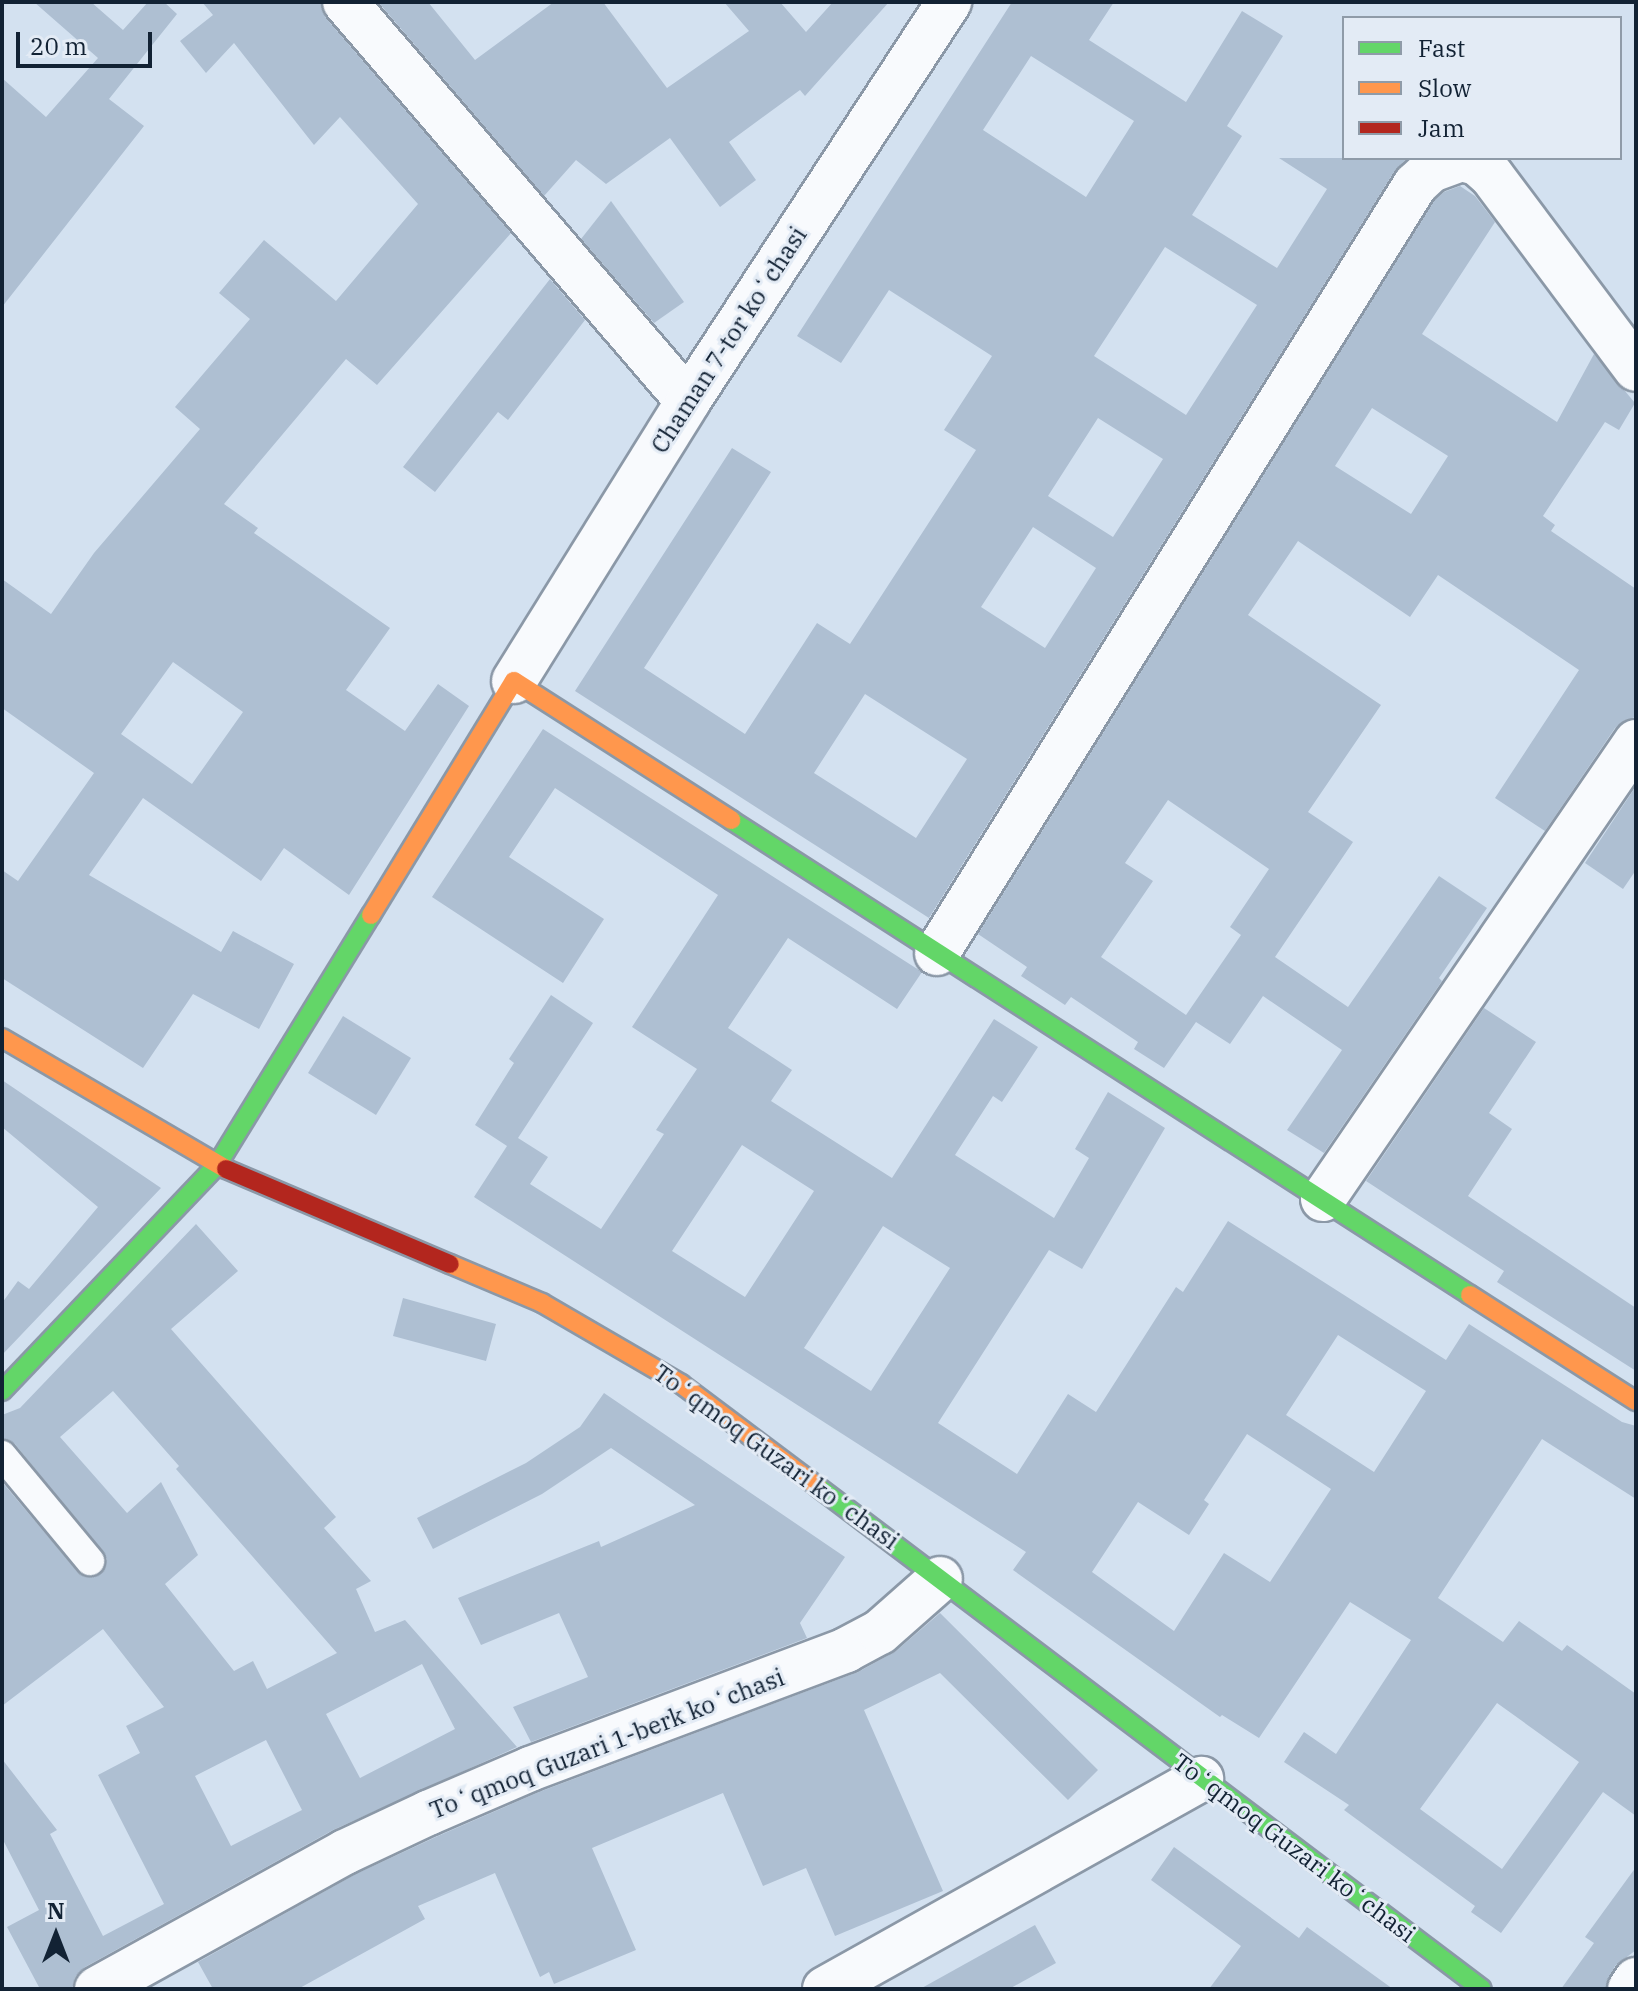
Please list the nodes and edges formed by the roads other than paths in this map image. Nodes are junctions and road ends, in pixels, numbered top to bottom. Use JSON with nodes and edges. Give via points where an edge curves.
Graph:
{"nodes":[{"id":1,"x":345,"y":2,"type":"edge"},
{"id":2,"x":949,"y":2,"type":"edge"},
{"id":3,"x":1458,"y":160,"type":"edge"},
{"id":4,"x":1465,"y":160,"type":"edge"},
{"id":5,"x":1636,"y":369,"type":"edge"},
{"id":6,"x":688,"y":401,"type":"junction"},
{"id":7,"x":514,"y":681,"type":"junction"},
{"id":8,"x":1636,"y":742,"type":"edge"},
{"id":9,"x":937,"y":953,"type":"junction"},
{"id":10,"x":2,"y":1038,"type":"edge"},
{"id":11,"x":217,"y":1165,"type":"junction"},
{"id":12,"x":1323,"y":1199,"type":"junction"},
{"id":13,"x":2,"y":1391,"type":"edge"},
{"id":14,"x":1636,"y":1401,"type":"edge"},
{"id":15,"x":2,"y":1455,"type":"edge"},
{"id":16,"x":90,"y":1561,"type":"dead end"},
{"id":17,"x":940,"y":1579,"type":"junction"},
{"id":18,"x":1201,"y":1779,"type":"junction"},
{"id":19,"x":1636,"y":1980,"type":"edge"},
{"id":20,"x":97,"y":1989,"type":"edge"},
{"id":21,"x":825,"y":1989,"type":"edge"},
{"id":22,"x":1482,"y":1989,"type":"edge"},
{"id":23,"x":1630,"y":1989,"type":"edge"}],
"edges":[{"from":1,"to":6,"type":"street"},
{"from":2,"to":6,"type":"street","name":"Chaman 7-tor koʻchasi"},
{"from":3,"to":9,"type":"street","via":[[1431,170],[1415,185]]},
{"from":4,"to":5,"type":"street","via":[[1491,175]]},
{"from":6,"to":7,"type":"street","name":"Chaman 7-tor koʻchasi"},
{"from":7,"to":9,"type":"street"},
{"from":7,"to":11,"type":"street"},
{"from":8,"to":12,"type":"street"},
{"from":9,"to":12,"type":"street"},
{"from":10,"to":11,"type":"street","name":"Toʻqmoq Guzari koʻchasi"},
{"from":11,"to":13,"type":"street"},
{"from":11,"to":17,"type":"street","name":"Toʻqmoq Guzari koʻchasi","via":[[542,1303],[609,1339],[681,1384]]},
{"from":12,"to":14,"type":"street"},
{"from":15,"to":16,"type":"lane"},
{"from":17,"to":18,"type":"street","name":"Toʻqmoq Guzari koʻchasi"},
{"from":17,"to":20,"type":"street","name":"Toʻqmoq Guzari 1-berk koʻchasi","via":[[880,1632],[846,1650],[428,1813],[345,1852]]},
{"from":18,"to":21,"type":"street"},
{"from":18,"to":22,"type":"street","name":"Toʻqmoq Guzari koʻchasi"},
{"from":19,"to":23,"type":"street"}]}
